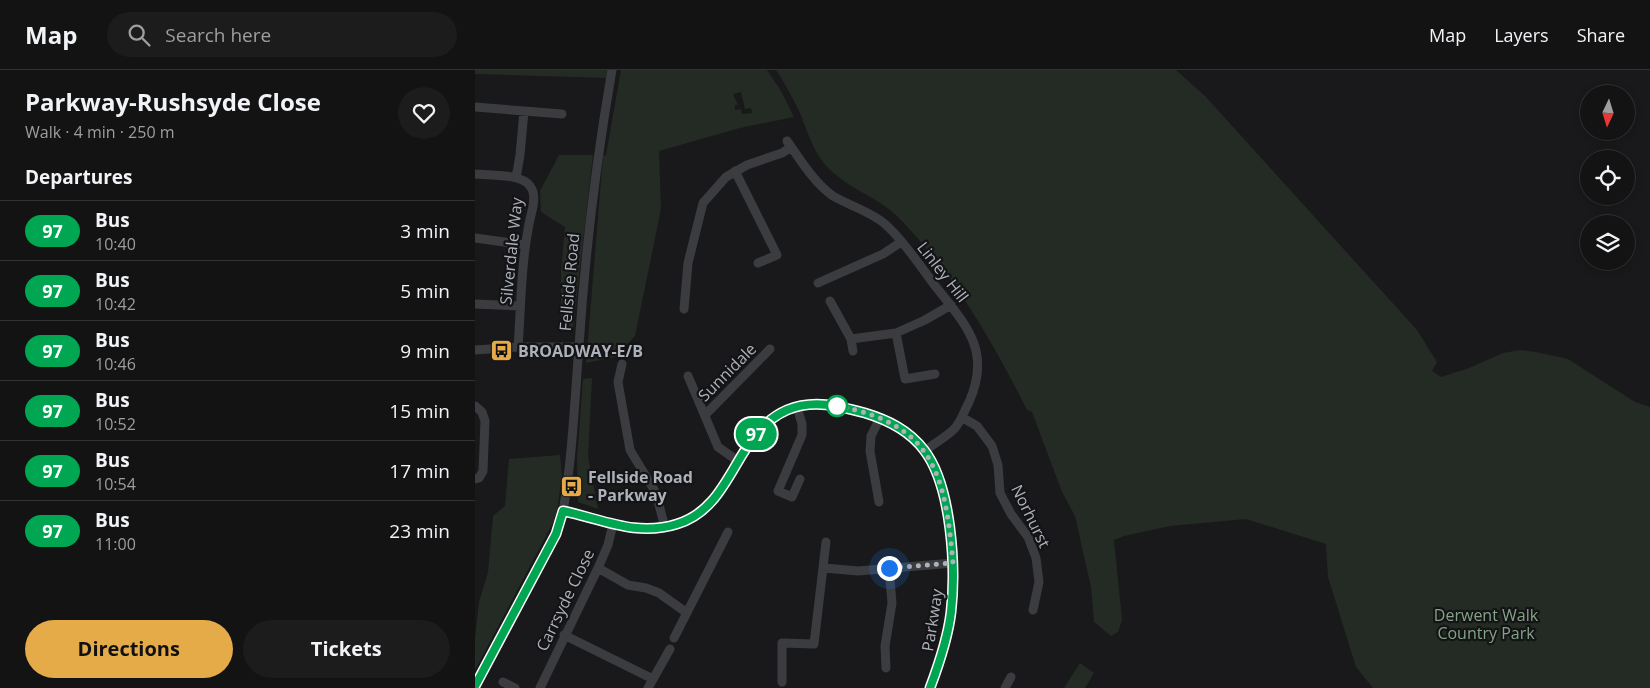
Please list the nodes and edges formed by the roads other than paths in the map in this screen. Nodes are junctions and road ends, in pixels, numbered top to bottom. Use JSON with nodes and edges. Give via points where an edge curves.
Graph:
{"nodes":[{"id":1,"x":612,"y":70,"type":"edge"},
{"id":2,"x":475,"y":107,"type":"edge"},
{"id":3,"x":524,"y":111,"type":"junction"},
{"id":4,"x":562,"y":114,"type":"dead end"},
{"id":5,"x":735,"y":172,"type":"junction"},
{"id":6,"x":475,"y":174,"type":"edge"},
{"id":7,"x":516,"y":178,"type":"junction"},
{"id":8,"x":475,"y":238,"type":"edge"},
{"id":9,"x":901,"y":242,"type":"junction"},
{"id":10,"x":525,"y":245,"type":"junction"},
{"id":11,"x":758,"y":263,"type":"dead end"},
{"id":12,"x":818,"y":283,"type":"dead end"},
{"id":13,"x":830,"y":301,"type":"dead end"},
{"id":14,"x":475,"y":304,"type":"edge"},
{"id":15,"x":951,"y":305,"type":"junction"},
{"id":16,"x":520,"y":306,"type":"junction"},
{"id":17,"x":684,"y":309,"type":"dead end"},
{"id":18,"x":896,"y":333,"type":"junction"},
{"id":19,"x":851,"y":339,"type":"junction"},
{"id":20,"x":518,"y":347,"type":"junction"},
{"id":21,"x":579,"y":347,"type":"junction"},
{"id":22,"x":475,"y":350,"type":"edge"},
{"id":23,"x":770,"y":350,"type":"dead end"},
{"id":24,"x":853,"y":351,"type":"dead end"},
{"id":25,"x":621,"y":364,"type":"dead end"},
{"id":26,"x":935,"y":374,"type":"dead end"},
{"id":27,"x":688,"y":376,"type":"dead end"},
{"id":28,"x":475,"y":406,"type":"edge"},
{"id":29,"x":797,"y":407,"type":"junction"},
{"id":30,"x":705,"y":415,"type":"junction"},
{"id":31,"x":880,"y":418,"type":"junction"},
{"id":32,"x":963,"y":418,"type":"junction"},
{"id":33,"x":925,"y":451,"type":"junction"},
{"id":34,"x":738,"y":461,"type":"junction"},
{"id":35,"x":475,"y":479,"type":"edge"},
{"id":36,"x":800,"y":479,"type":"dead end"},
{"id":37,"x":879,"y":502,"type":"dead end"},
{"id":38,"x":563,"y":511,"type":"junction"},
{"id":39,"x":613,"y":524,"type":"junction"},
{"id":40,"x":665,"y":528,"type":"junction"},
{"id":41,"x":728,"y":532,"type":"dead end"},
{"id":42,"x":826,"y":542,"type":"dead end"},
{"id":43,"x":953,"y":563,"type":"junction"},
{"id":44,"x":598,"y":568,"type":"junction"},
{"id":45,"x":824,"y":568,"type":"junction"},
{"id":46,"x":889,"y":568,"type":"junction"},
{"id":47,"x":1033,"y":610,"type":"dead end"},
{"id":48,"x":687,"y":613,"type":"junction"},
{"id":49,"x":564,"y":635,"type":"junction"},
{"id":50,"x":674,"y":638,"type":"dead end"},
{"id":51,"x":670,"y":649,"type":"dead end"},
{"id":52,"x":886,"y":668,"type":"dead end"},
{"id":53,"x":1011,"y":677,"type":"dead end"},
{"id":54,"x":653,"y":678,"type":"junction"},
{"id":55,"x":503,"y":682,"type":"dead end"},
{"id":56,"x":781,"y":682,"type":"dead end"},
{"id":57,"x":475,"y":686,"type":"edge"},
{"id":58,"x":515,"y":688,"type":"edge"},
{"id":59,"x":540,"y":688,"type":"edge"},
{"id":60,"x":648,"y":688,"type":"edge"},
{"id":61,"x":929,"y":688,"type":"edge"},
{"id":62,"x":1005,"y":688,"type":"edge"}],
"edges":[{"from":1,"to":21,"type":"street","name":"Fellside Road","via":[[587,246]]},
{"from":2,"to":3,"type":"street"},
{"from":3,"to":4,"type":"street"},
{"from":3,"to":7,"type":"street"},
{"from":5,"to":9,"type":"street","name":"Linley Hill","via":[[782,153],[789,144],[825,189],[885,223]]},
{"from":5,"to":11,"type":"street","via":[[777,255]]},
{"from":5,"to":17,"type":"street","via":[[726,177],[703,202],[687,262]]},
{"from":6,"to":7,"type":"street","name":"Silverdale Way"},
{"from":7,"to":10,"type":"street","name":"Silverdale Way","via":[[530,186],[534,200]]},
{"from":8,"to":10,"type":"street"},
{"from":9,"to":12,"type":"street","via":[[883,254]]},
{"from":9,"to":15,"type":"street","name":"Linley Hill"},
{"from":10,"to":16,"type":"street","name":"Silverdale Way"},
{"from":13,"to":19,"type":"street"},
{"from":14,"to":16,"type":"street"},
{"from":15,"to":18,"type":"street"},
{"from":15,"to":32,"type":"street","name":"Linley Hill","via":[[977,350],[975,388]]},
{"from":16,"to":20,"type":"street","name":"Silverdale Way"},
{"from":18,"to":19,"type":"street"},
{"from":18,"to":26,"type":"street","via":[[905,379]]},
{"from":19,"to":24,"type":"street"},
{"from":20,"to":21,"type":"street"},
{"from":20,"to":22,"type":"street"},
{"from":21,"to":38,"type":"street","name":"Fellside Road"},
{"from":23,"to":30,"type":"street","name":"Sunnidale"},
{"from":25,"to":40,"type":"street","via":[[618,382],[630,450],[656,493]]},
{"from":27,"to":30,"type":"street","name":"Sunnidale"},
{"from":28,"to":35,"type":"street","via":[[485,421],[483,472]]},
{"from":29,"to":31,"type":"street","name":"Parkway","via":[[837,406]]},
{"from":29,"to":34,"type":"street","name":"Parkway","via":[[767,423],[750,441]]},
{"from":29,"to":36,"type":"street","via":[[802,435],[778,491],[792,497]]},
{"from":30,"to":34,"type":"street","name":"Sunnidale","via":[[718,447]]},
{"from":31,"to":33,"type":"street","name":"Parkway","via":[[901,428]]},
{"from":31,"to":37,"type":"street","via":[[871,436],[870,450]]},
{"from":32,"to":33,"type":"street","name":"Linley Hill","via":[[954,430]]},
{"from":32,"to":47,"type":"street","name":"Norhurst","via":[[977,426],[992,446],[998,465],[1000,493],[1028,537],[1036,558],[1039,582]]},
{"from":33,"to":43,"type":"street","name":"Parkway","via":[[942,492]]},
{"from":34,"to":40,"type":"street","name":"Parkway","via":[[718,496],[700,512]]},
{"from":38,"to":39,"type":"street","name":"Parkway"},
{"from":38,"to":57,"type":"street","name":"Fellside Road","via":[[556,534]]},
{"from":39,"to":40,"type":"street","name":"Parkway","via":[[649,530]]},
{"from":39,"to":44,"type":"street","name":"Carrsyde Close"},
{"from":41,"to":48,"type":"street"},
{"from":42,"to":45,"type":"street"},
{"from":43,"to":46,"type":"street"},
{"from":43,"to":61,"type":"street","name":"Parkway","via":[[949,627]]},
{"from":44,"to":48,"type":"street","via":[[628,585],[659,593]]},
{"from":44,"to":49,"type":"street","name":"Carrsyde Close"},
{"from":45,"to":46,"type":"street","via":[[858,571]]},
{"from":45,"to":56,"type":"street","via":[[814,644],[782,643]]},
{"from":46,"to":52,"type":"street","via":[[892,603],[885,646]]},
{"from":48,"to":50,"type":"street"},
{"from":49,"to":54,"type":"street"},
{"from":49,"to":59,"type":"street","name":"Carrsyde Close"},
{"from":51,"to":54,"type":"street"},
{"from":53,"to":62,"type":"street"},
{"from":54,"to":60,"type":"street"},
{"from":55,"to":58,"type":"street"}]}
